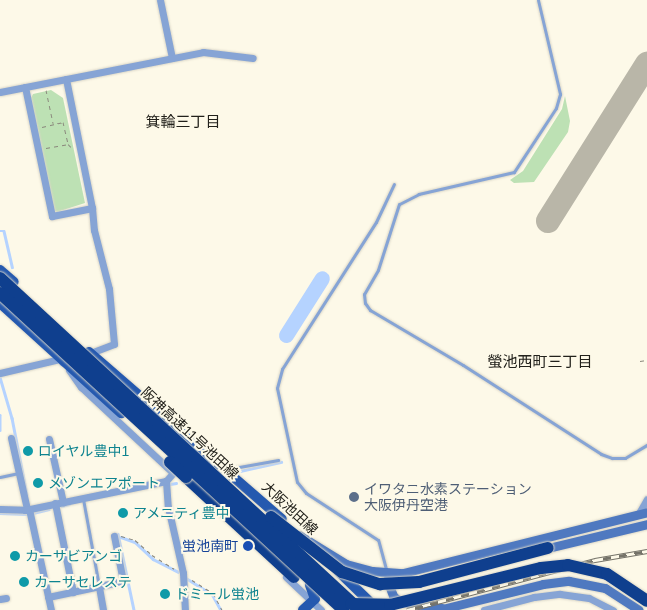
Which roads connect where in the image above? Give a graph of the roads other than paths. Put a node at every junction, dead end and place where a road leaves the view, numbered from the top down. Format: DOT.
graph roads {
  1 [pos="160,0"];
  2 [pos="538,0"];
  3 [pos="172,58"];
  4 [pos="253,58"];
  5 [pos="66,79"];
  6 [pos="25,87"];
  7 [pos="0,92"];
  8 [pos="394,184"];
  9 [pos="92,208"];
  10 [pos="0,270"];
  11 [pos="0,278"];
  12 [pos="0,293"];
  13 [pos="0,303"];
  14 [pos="59,353"];
  15 [pos="90,353"];
  16 [pos="0,373"];
  17 [pos="12,438"];
  18 [pos="49,439"];
  19 [pos="181,444"];
  20 [pos="647,445"];
  21 [pos="278,460"];
  22 [pos="225,470"];
  23 [pos="19,473"];
  24 [pos="173,474"];
  25 [pos="0,477"];
  26 [pos="166,481"];
  27 [pos="241,481"];
  28 [pos="82,498"];
  29 [pos="647,499"];
  30 [pos="63,502"];
  31 [pos="55,504"];
  32 [pos="28,509"];
  33 [pos="0,510"];
  34 [pos="643,513"];
  35 [pos="647,524"];
  36 [pos="299,535"];
  37 [pos="114,536"];
  38 [pos="548,548"];
  39 [pos="403,572"];
  40 [pos="386,573"];
  41 [pos="310,585"];
  42 [pos="390,585"];
  43 [pos="99,587"];
  44 [pos="72,592"];
  45 [pos="48,598"];
  46 [pos="647,601"];
  47 [pos="317,606"];
  48 [pos="464,607"];
  49 [pos="441,609"];
  50 [pos="51,610"];
  51 [pos="102,610"];
  52 [pos="185,610"];
  53 [pos="303,610"];
  54 [pos="336,610"];
  55 [pos="344,610"];
  56 [pos="350,610"];
  57 [pos="360,610"];
  58 [pos="378,610"];
  59 [pos="484,610"];
  60 [pos="613,610"];
  61 [pos="639,610"];
  1 -- 3 [label="street"];
  2 -- 20 [label="lane"];
  3 -- 4 [label="street"];
  3 -- 5 [label="street"];
  5 -- 6 [label="street"];
  5 -- 9 [label="street"];
  6 -- 7 [label="street"];
  6 -- 9 [label="street"];
  8 -- 40 [label="lane"];
  9 -- 15 [label="street"];
  10 -- 15 [label="main road, 大阪池田線"];
  11 -- 19 [label="highway, 阪神高速11号池田線, bridge"];
  12 -- 14 [label="highway, 阪神高速11号池田線, bridge"];
  13 -- 14 [label="main road"];
  14 -- 15 [label="lane"];
  14 -- 16 [label="street"];
  14 -- 24 [label="street"];
  14 -- 41 [label="main road"];
  14 -- 46 [label="highway, bridge"];
  14 -- 55 [label="highway, 阪神高速11号池田線, bridge"];
  15 -- 22 [label="main road, 大阪池田線"];
  17 -- 23 [label="street"];
  18 -- 30 [label="street"];
  19 -- 38 [label="highway, bridge"];
  19 -- 57 [label="highway, 阪神高速11号池田線, bridge"];
  21 -- 22 [label="lane"];
  22 -- 27 [label="main road, 大阪池田線"];
  23 -- 25 [label="lane"];
  23 -- 32 [label="street"];
  24 -- 26 [label="street"];
  24 -- 47 [label="street"];
  26 -- 28 [label="street"];
  26 -- 52 [label="street"];
  27 -- 36 [label="main road, 大阪池田線"];
  27 -- 56 [label="main road"];
  28 -- 30 [label="street"];
  28 -- 43 [label="lane"];
  29 -- 34 [label="street"];
  30 -- 31 [label="street"];
  31 -- 32 [label="street"];
  31 -- 44 [label="street"];
  32 -- 33 [label="street"];
  32 -- 45 [label="street"];
  34 -- 38 [label="street"];
  34 -- 39 [label="street"];
  35 -- 38 [label="street"];
  36 -- 40 [label="street"];
  36 -- 58 [label="main road, 大阪池田線"];
  37 -- 43 [label="street"];
  39 -- 40 [label="street"];
  39 -- 42 [label="street"];
  40 -- 42 [label="street"];
  41 -- 47 [label="main road"];
  41 -- 54 [label="main road"];
  42 -- 49 [label="street"];
  43 -- 44 [label="street"];
  43 -- 51 [label="street"];
  44 -- 45 [label="street"];
  45 -- 50 [label="street"];
  47 -- 53 [label="main road"];
  48 -- 49 [label="street"];
  48 -- 61 [label="street"];
  59 -- 60 [label="street"];
}
